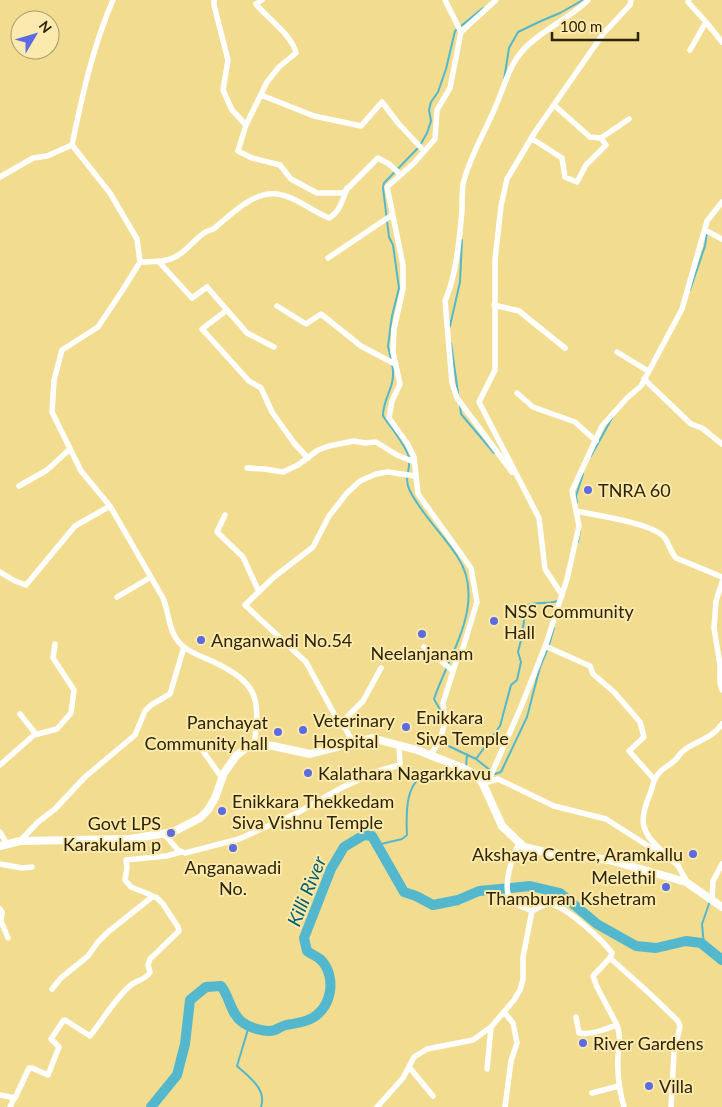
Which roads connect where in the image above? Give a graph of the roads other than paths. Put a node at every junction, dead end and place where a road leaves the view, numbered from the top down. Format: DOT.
graph roads {
  1 [pos="113,0"];
  2 [pos="214,0"];
  3 [pos="262,0"];
  4 [pos="444,0"];
  5 [pos="588,0"];
  6 [pos="632,0"];
  7 [pos="689,0"];
  8 [pos="494,1"];
  9 [pos="706,22"];
  10 [pos="460,29"];
  11 [pos="722,42"];
  12 [pos="690,50"];
  13 [pos="261,94"];
  14 [pos="554,105"];
  15 [pos="629,120"];
  16 [pos="246,125"];
  17 [pos="531,138"];
  18 [pos="601,138"];
  19 [pos="72,145"];
  20 [pos="424,151"];
  21 [pos="397,171"];
  22 [pos="0,177"];
  23 [pos="347,188"];
  24 [pos="721,205"];
  25 [pos="392,215"];
  26 [pos="705,230"];
  27 [pos="722,239"];
  28 [pos="328,258"];
  29 [pos="140,262"];
  30 [pos="159,262"];
  31 [pos="494,305"];
  32 [pos="277,306"];
  33 [pos="227,310"];
  34 [pos="274,347"];
  35 [pos="565,348"];
  36 [pos="617,352"];
  37 [pos="395,364"];
  38 [pos="648,371"];
  39 [pos="644,379"];
  40 [pos="517,393"];
  41 [pos="596,441"];
  42 [pos="722,444"];
  43 [pos="70,449"];
  44 [pos="308,458"];
  45 [pos="414,462"];
  46 [pos="247,468"];
  47 [pos="410,475"];
  48 [pos="522,483"];
  49 [pos="19,486"];
  50 [pos="110,506"];
  51 [pos="576,511"];
  52 [pos="225,515"];
  53 [pos="0,572"];
  54 [pos="722,577"];
  55 [pos="151,578"];
  56 [pos="722,582"];
  57 [pos="259,592"];
  58 [pos="117,597"];
  59 [pos="561,597"];
  60 [pos="720,642"];
  61 [pos="55,644"];
  62 [pos="424,646"];
  63 [pos="545,646"];
  64 [pos="184,647"];
  65 [pos="382,668"];
  66 [pos="449,668"];
  67 [pos="722,690"];
  68 [pos="20,714"];
  69 [pos="722,724"];
  70 [pos="345,728"];
  71 [pos="34,735"];
  72 [pos="353,742"];
  73 [pos="198,744"];
  74 [pos="254,744"];
  75 [pos="399,745"];
  76 [pos="430,756"];
  77 [pos="0,764"];
  78 [pos="222,778"];
  79 [pos="654,779"];
  80 [pos="487,780"];
  81 [pos="0,832"];
  82 [pos="164,834"];
  83 [pos="20,841"];
  84 [pos="519,843"];
  85 [pos="3,845"];
  86 [pos="181,852"];
  87 [pos="0,864"];
  88 [pos="722,864"];
  89 [pos="678,865"];
  90 [pos="32,868"];
  91 [pos="686,882"];
  92 [pos="152,897"];
  93 [pos="710,899"];
  94 [pos="722,908"];
  95 [pos="0,909"];
  96 [pos="532,911"];
  97 [pos="8,938"];
  98 [pos="610,958"];
  99 [pos="52,988"];
  100 [pos="504,1012"];
  101 [pos="576,1017"];
  102 [pos="617,1025"];
  103 [pos="491,1027"];
  104 [pos="409,1067"];
  105 [pos="487,1068"];
  106 [pos="619,1086"];
  107 [pos="592,1092"];
  108 [pos="0,1095"];
  109 [pos="433,1096"];
  110 [pos="14,1098"];
  111 [pos="10,1107"];
  112 [pos="377,1107"];
  113 [pos="505,1107"];
  114 [pos="624,1107"];
  115 [pos="671,1107"];
  1 -- 19 [label="street"];
  2 -- 16 [label="street"];
  3 -- 13 [label="street"];
  4 -- 10 [label="street"];
  5 -- 48 [label="street"];
  6 -- 14 [label="street"];
  7 -- 9 [label="street"];
  8 -- 10 [label="street"];
  9 -- 11 [label="street"];
  9 -- 12 [label="street"];
  10 -- 20 [label="street"];
  13 -- 16 [label="street"];
  13 -- 20 [label="street"];
  14 -- 17 [label="street"];
  14 -- 18 [label="street"];
  15 -- 18 [label="street"];
  16 -- 23 [label="street"];
  17 -- 18 [label="street"];
  17 -- 31 [label="street"];
  19 -- 22 [label="street"];
  19 -- 29 [label="street"];
  20 -- 21 [label="street"];
  21 -- 23 [label="street"];
  21 -- 25 [label="street"];
  23 -- 30 [label="street"];
  24 -- 26 [label="street"];
  25 -- 28 [label="street"];
  25 -- 37 [label="street"];
  26 -- 27 [label="street"];
  26 -- 38 [label="street"];
  29 -- 30 [label="street"];
  29 -- 43 [label="street"];
  30 -- 33 [label="street"];
  31 -- 35 [label="street"];
  31 -- 48 [label="street"];
  32 -- 37 [label="street"];
  33 -- 34 [label="street"];
  33 -- 44 [label="street"];
  36 -- 38 [label="street"];
  37 -- 45 [label="street"];
  38 -- 39 [label="street"];
  39 -- 41 [label="street"];
  39 -- 42 [label="street"];
  40 -- 41 [label="street"];
  41 -- 51 [label="street"];
  43 -- 49 [label="street"];
  43 -- 50 [label="street"];
  44 -- 45 [label="street"];
  44 -- 46 [label="street"];
  45 -- 47 [label="street"];
  47 -- 57 [label="street"];
  47 -- 66 [label="street"];
  48 -- 59 [label="street"];
  50 -- 53 [label="street"];
  50 -- 55 [label="street"];
  51 -- 54 [label="street"];
  51 -- 59 [label="street"];
  52 -- 57 [label="street"];
  55 -- 58 [label="street"];
  55 -- 64 [label="street"];
  56 -- 60 [label="street"];
  57 -- 70 [label="street"];
  59 -- 63 [label="street"];
  60 -- 67 [label="street"];
  61 -- 71 [label="street"];
  62 -- 66 [label="street"];
  63 -- 79 [label="street"];
  63 -- 80 [label="street"];
  64 -- 74 [label="street"];
  64 -- 83 [label="street"];
  65 -- 70 [label="street"];
  66 -- 76 [label="street"];
  68 -- 71 [label="street"];
  69 -- 79 [label="street"];
  70 -- 72 [label="street"];
  71 -- 77 [label="street"];
  72 -- 74 [label="main road"];
  72 -- 75 [label="main road"];
  73 -- 78 [label="street"];
  74 -- 78 [label="main road"];
  75 -- 76 [label="main road"];
  75 -- 86 [label="street"];
  76 -- 80 [label="main road"];
  78 -- 82 [label="main road"];
  79 -- 89 [label="street"];
  80 -- 84 [label="main road"];
  80 -- 89 [label="street"];
  81 -- 85 [label="street"];
  82 -- 83 [label="main road"];
  82 -- 86 [label="street"];
  83 -- 85 [label="main road"];
  84 -- 91 [label="main road"];
  84 -- 96 [label="street"];
  86 -- 92 [label="street"];
  87 -- 90 [label="street"];
  88 -- 93 [label="street"];
  89 -- 91 [label="street"];
  91 -- 93 [label="main road"];
  92 -- 99 [label="street"];
  92 -- 110 [label="street"];
  93 -- 94 [label="main road"];
  95 -- 97 [label="street"];
  96 -- 98 [label="street"];
  96 -- 100 [label="street"];
  98 -- 102 [label="street"];
  98 -- 115 [label="street"];
  100 -- 103 [label="street"];
  100 -- 113 [label="street"];
  101 -- 102 [label="street"];
  102 -- 106 [label="street"];
  103 -- 104 [label="street"];
  103 -- 105 [label="street"];
  104 -- 109 [label="street"];
  104 -- 112 [label="street"];
  106 -- 107 [label="street"];
  106 -- 114 [label="street"];
  108 -- 110 [label="street"];
  110 -- 111 [label="street"];
}
